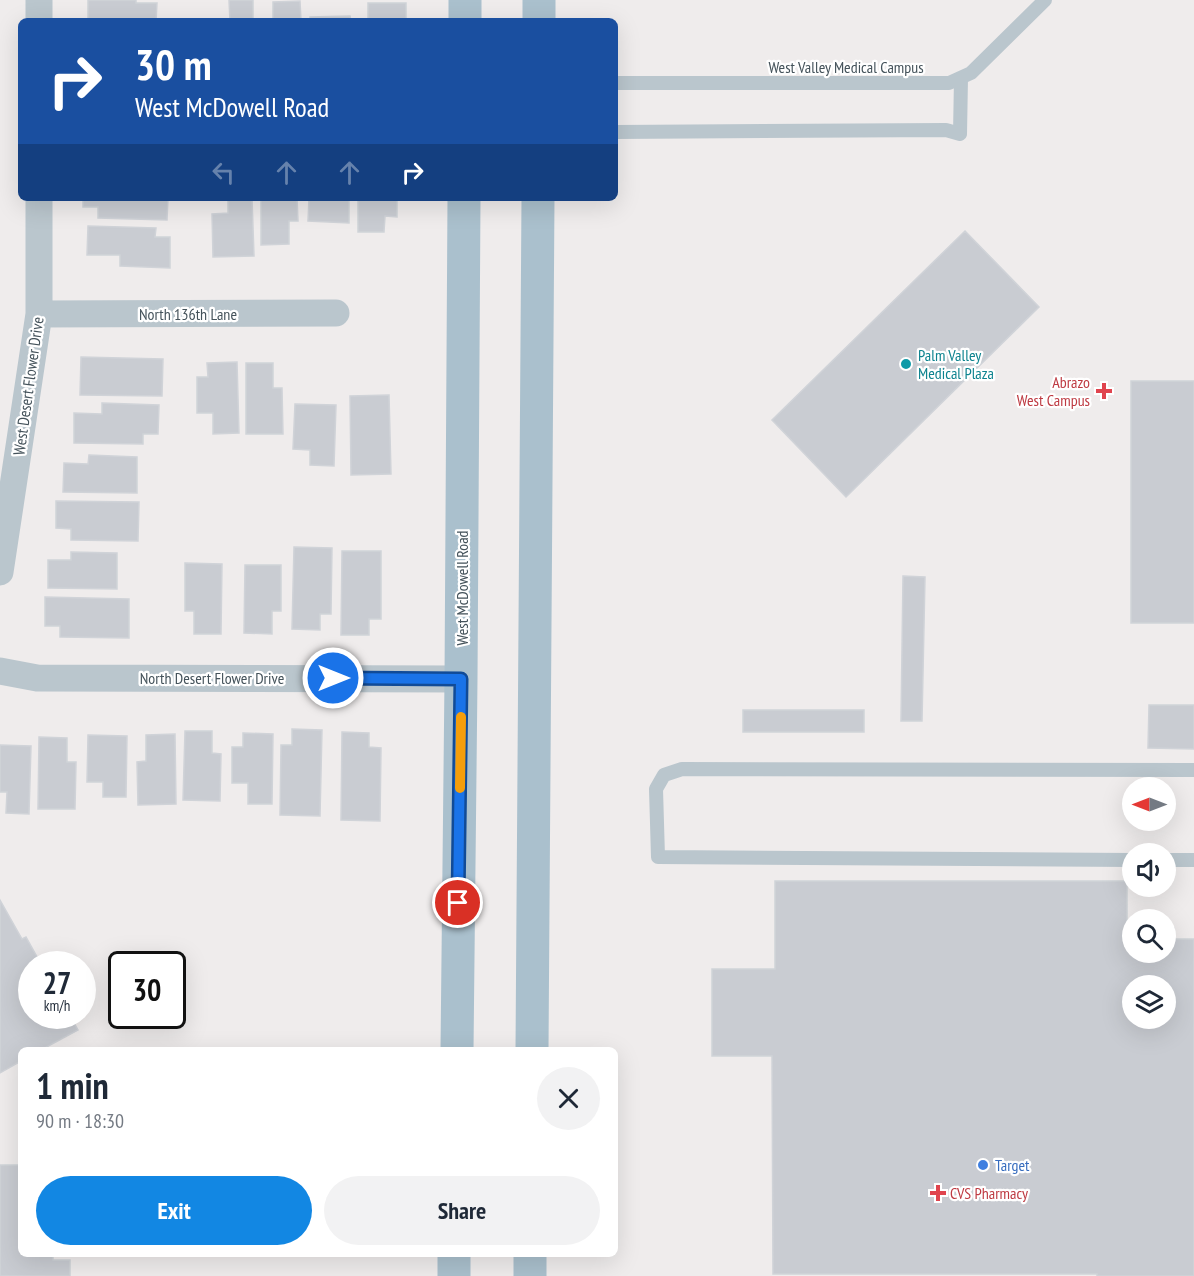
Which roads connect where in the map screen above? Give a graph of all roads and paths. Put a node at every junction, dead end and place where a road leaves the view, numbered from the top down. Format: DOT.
graph roads {
  1 [pos="39,0"];
  2 [pos="465,0"];
  3 [pos="539,0"];
  4 [pos="1045,0"];
  5 [pos="39,18"];
  6 [pos="465,18"];
  7 [pos="539,18"];
  8 [pos="961,78"];
  9 [pos="618,83"];
  10 [pos="618,132"];
  11 [pos="39,201"];
  12 [pos="464,201"];
  13 [pos="538,201"];
  14 [pos="336,313"];
  15 [pos="39,314"];
  16 [pos="0,572"];
  17 [pos="0,671"];
  18 [pos="461,679"];
  19 [pos="1194,770"];
  20 [pos="1122,860"];
  21 [pos="1176,860"];
  22 [pos="1194,860"];
  23 [pos="457,1047"];
  24 [pos="532,1047"];
  25 [pos="454,1257"];
  26 [pos="530,1257"];
  27 [pos="454,1276"];
  28 [pos="530,1276"];
  1 -- 5 [label="street"];
  2 -- 6 [label="main road"];
  3 -- 7 [label="main road"];
  4 -- 8 [label="lane, West Valley Medical Campus"];
  8 -- 9 [label="lane, West Valley Medical Campus"];
  8 -- 10 [label="lane"];
  11 -- 15 [label="street, West Desert Flower Drive"];
  12 -- 18 [label="main road, West McDowell Road"];
  13 -- 24 [label="main road"];
  14 -- 15 [label="street, North 136th Lane"];
  15 -- 16 [label="street, West Desert Flower Drive"];
  17 -- 18 [label="street, North Desert Flower Drive"];
  18 -- 23 [label="main road, West McDowell Road"];
  19 -- 20 [label="lane"];
  21 -- 22 [label="lane"];
  25 -- 27 [label="main road"];
  26 -- 28 [label="main road"];
}
